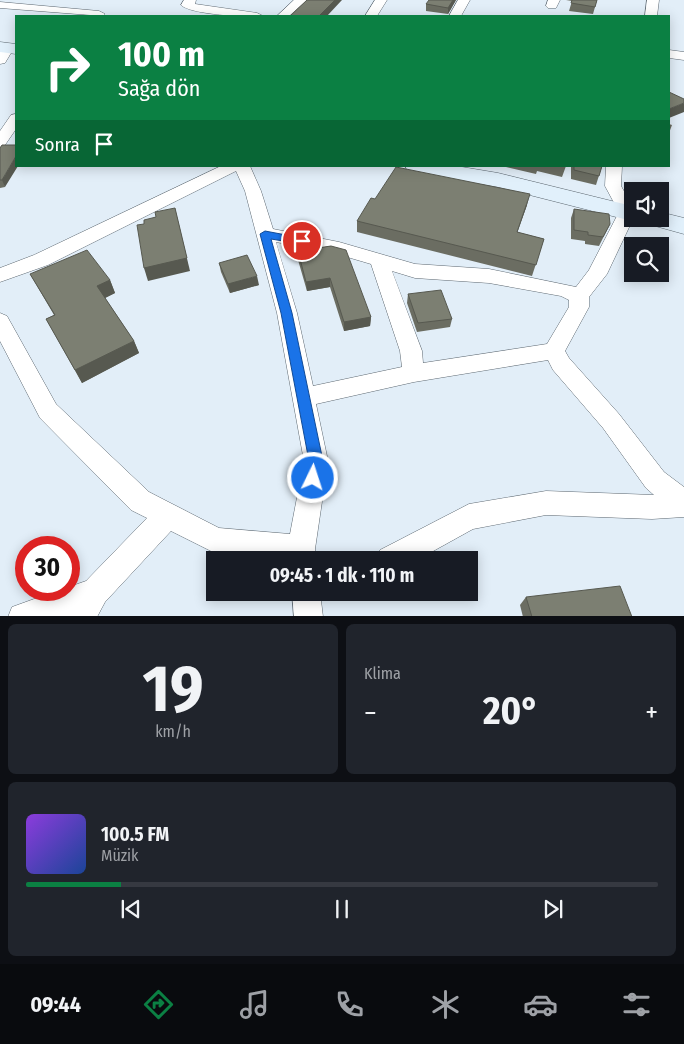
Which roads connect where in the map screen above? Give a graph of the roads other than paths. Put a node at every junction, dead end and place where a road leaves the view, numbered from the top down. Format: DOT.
graph roads {
  1 [pos="190,0"];
  2 [pos="301,0"];
  3 [pos="381,0"];
  4 [pos="464,0"];
  5 [pos="653,0"];
  6 [pos="0,6"];
  7 [pos="99,14"];
  8 [pos="250,15"];
  9 [pos="284,15"];
  10 [pos="372,15"];
  11 [pos="456,15"];
  12 [pos="651,15"];
  13 [pos="670,54"];
  14 [pos="684,56"];
  15 [pos="15,120"];
  16 [pos="0,142"];
  17 [pos="232,167"];
  18 [pos="242,167"];
  19 [pos="422,167"];
  20 [pos="614,167"];
  21 [pos="624,203"];
  22 [pos="624,211"];
  23 [pos="669,222"];
  24 [pos="624,223"];
  25 [pos="684,226"];
  26 [pos="265,234"];
  27 [pos="379,260"];
  28 [pos="0,275"];
  29 [pos="579,296"];
  30 [pos="0,321"];
  31 [pos="554,351"];
  32 [pos="414,373"];
  33 [pos="303,398"];
  34 [pos="684,504"];
  35 [pos="168,516"];
  36 [pos="278,551"];
  37 [pos="303,551"];
  38 [pos="407,551"];
  39 [pos="307,601"];
  40 [pos="88,604"];
  41 [pos="22,616"];
  42 [pos="309,616"];
  1 -- 8 [label="street"];
  2 -- 9 [label="street"];
  3 -- 10 [label="street"];
  4 -- 11 [label="street"];
  5 -- 12 [label="street"];
  6 -- 7 [label="street"];
  13 -- 14 [label="street"];
  15 -- 16 [label="street"];
  17 -- 28 [label="street"];
  18 -- 26 [label="street"];
  19 -- 22 [label="street"];
  20 -- 21 [label="street"];
  23 -- 25 [label="street"];
  24 -- 29 [label="street"];
  26 -- 27 [label="street"];
  26 -- 33 [label="street"];
  27 -- 29 [label="street"];
  27 -- 32 [label="street"];
  29 -- 31 [label="street"];
  30 -- 35 [label="street"];
  31 -- 32 [label="street"];
  31 -- 34 [label="street"];
  32 -- 33 [label="street"];
  33 -- 37 [label="street"];
  34 -- 38 [label="street"];
  35 -- 36 [label="street"];
  35 -- 40 [label="street"];
  39 -- 42 [label="street"];
  40 -- 41 [label="street"];
}
